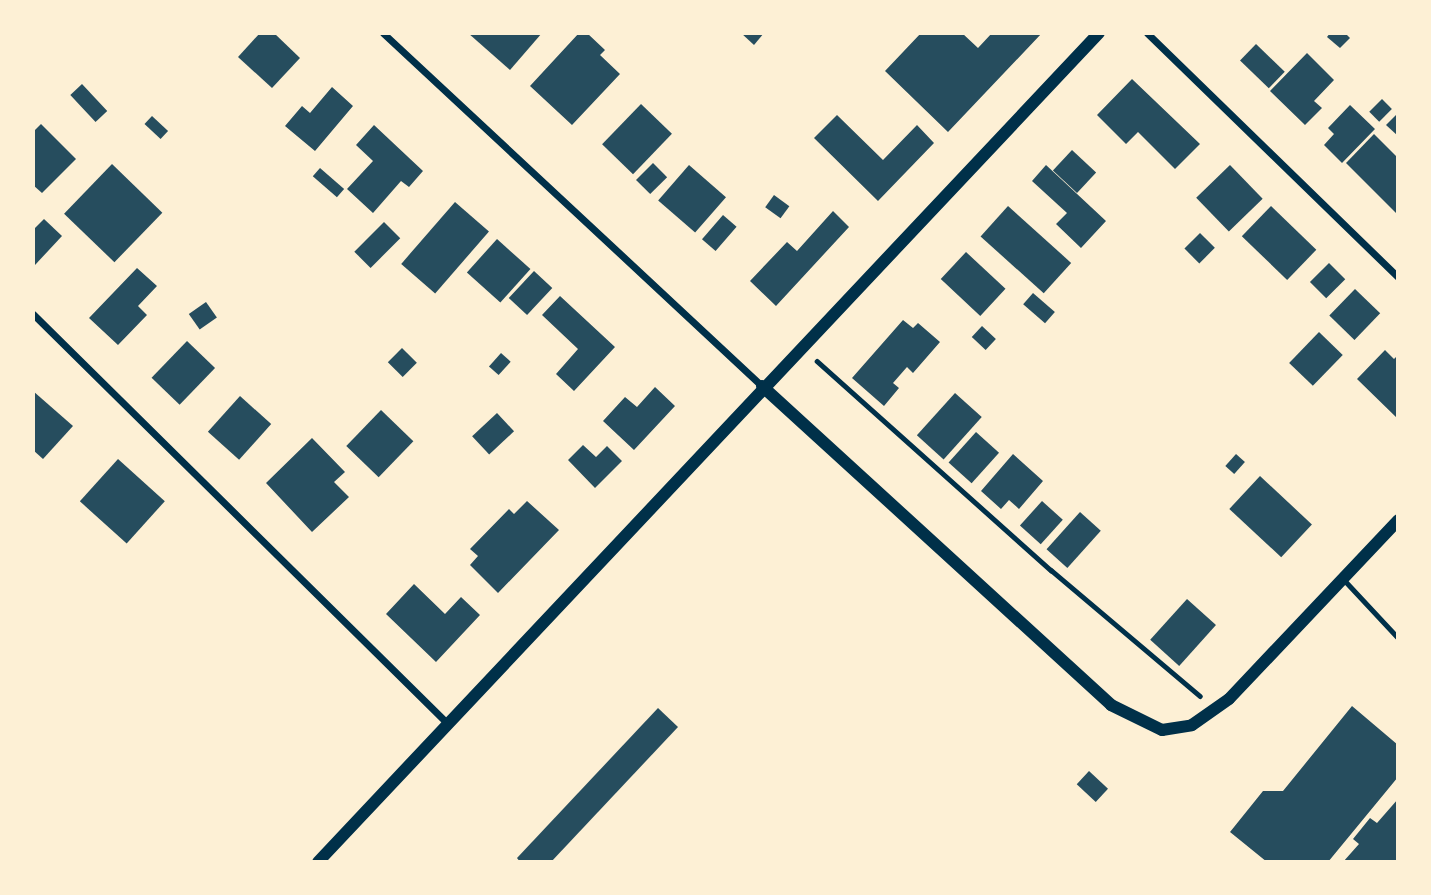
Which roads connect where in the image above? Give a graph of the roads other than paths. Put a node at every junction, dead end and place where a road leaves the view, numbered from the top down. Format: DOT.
graph roads {
  1 [pos="383,33"];
  2 [pos="1099,33"];
  3 [pos="1147,33"];
  4 [pos="1398,277"];
  5 [pos="33,314"];
  6 [pos="762,386"];
  7 [pos="1398,520"];
  8 [pos="1343,579"];
  9 [pos="1398,638"];
  10 [pos="448,724"];
  11 [pos="318,862"];
  1 -- 6 [label="street"];
  2 -- 6 [label="street"];
  3 -- 4 [label="street"];
  5 -- 10 [label="street"];
  6 -- 8 [label="street"];
  6 -- 10 [label="street"];
  7 -- 8 [label="street"];
  8 -- 9 [label="lane"];
  10 -- 11 [label="street"];
}
